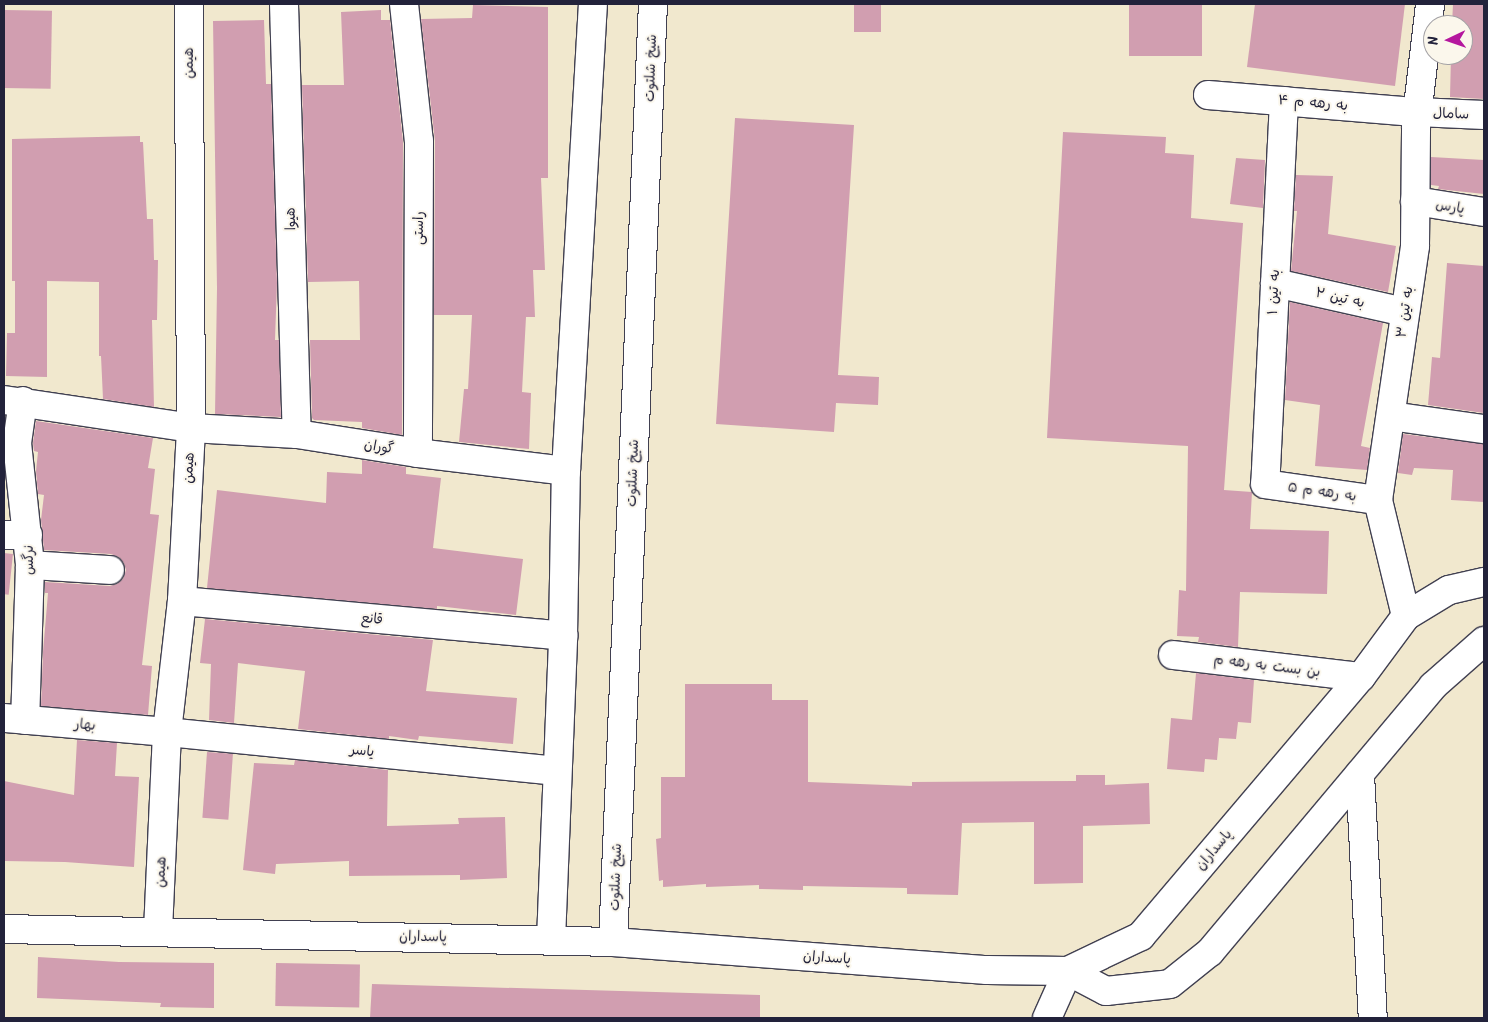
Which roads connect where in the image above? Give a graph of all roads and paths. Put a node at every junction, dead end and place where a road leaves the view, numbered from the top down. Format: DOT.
graph roads {
  1 [pos="189,4"];
  2 [pos="284,4"];
  3 [pos="404,4"];
  4 [pos="593,4"];
  5 [pos="653,4"];
  6 [pos="1430,4"];
  7 [pos="1208,95"];
  8 [pos="1284,101"];
  9 [pos="1417,112"];
  10 [pos="1484,115"];
  11 [pos="1415,201"];
  12 [pos="1484,212"];
  13 [pos="1275,283"];
  14 [pos="1405,312"];
  15 [pos="13,401"];
  16 [pos="1391,416"];
  17 [pos="191,428"];
  18 [pos="1484,429"];
  19 [pos="297,434"];
  20 [pos="418,453"];
  21 [pos="566,471"];
  22 [pos="1265,484"];
  23 [pos="1378,500"];
  24 [pos="16,535"];
  25 [pos="30,565"];
  26 [pos="110,570"];
  27 [pos="1484,582"];
  28 [pos="182,601"];
  29 [pos="1406,616"];
  30 [pos="563,636"];
  31 [pos="1484,641"];
  32 [pos="1173,655"];
  33 [pos="1361,677"];
  34 [pos="14,719"];
  35 [pos="167,732"];
  36 [pos="556,771"];
  37 [pos="1360,774"];
  38 [pos="4,929"];
  39 [pos="158,931"];
  40 [pos="551,940"];
  41 [pos="613,942"];
  42 [pos="1068,971"];
  43 [pos="1046,1018"];
  44 [pos="1373,1018"];
  1 -- 17 [label="street, هیمن"];
  2 -- 19 [label="street, هیوا"];
  3 -- 20 [label="street, راستی"];
  4 -- 21 [label="street"];
  5 -- 41 [label="street, شیخ شلتوت"];
  6 -- 9 [label="street, به تین ۳"];
  7 -- 8 [label="street, به رهه م ۴"];
  8 -- 9 [label="street, به رهه م ۴"];
  8 -- 13 [label="street, به تین ۱"];
  9 -- 10 [label="street, سامال"];
  9 -- 11 [label="street, به تین ۳"];
  11 -- 12 [label="street, پارس"];
  11 -- 14 [label="street, به تین ۳"];
  13 -- 14 [label="street, به تین ۲"];
  13 -- 22 [label="street, به تین ۱"];
  14 -- 16 [label="street, به تین ۳"];
  15 -- 17 [label="street, گوران"];
  15 -- 24 [label="street, نرگس"];
  16 -- 18 [label="street"];
  16 -- 23 [label="street, به تین ۳"];
  17 -- 19 [label="street, گوران"];
  17 -- 28 [label="street, هیمن"];
  19 -- 20 [label="street, گوران"];
  20 -- 21 [label="street, گوران"];
  21 -- 30 [label="street"];
  22 -- 23 [label="street, به رهه م ۵"];
  23 -- 29 [label="street, به تین ۳"];
  24 -- 25 [label="street, نرگس"];
  25 -- 26 [label="street"];
  25 -- 34 [label="street, نرگس"];
  27 -- 29 [label="street, پاسداران"];
  28 -- 30 [label="street, قانع"];
  28 -- 35 [label="street, هیمن"];
  29 -- 33 [label="street, پاسداران"];
  30 -- 36 [label="street"];
  31 -- 37 [label="street"];
  32 -- 33 [label="street, بن بست به رهه م"];
  33 -- 42 [label="street, پاسداران"];
  34 -- 35 [label="street, بهار"];
  35 -- 36 [label="street, یاسر"];
  35 -- 39 [label="street, هیمن"];
  36 -- 40 [label="street"];
  37 -- 42 [label="street"];
  37 -- 44 [label="street"];
  38 -- 39 [label="street, پاسداران"];
  39 -- 40 [label="street, پاسداران"];
  40 -- 41 [label="street, پاسداران"];
  41 -- 42 [label="street, پاسداران"];
  42 -- 43 [label="street"];
}
